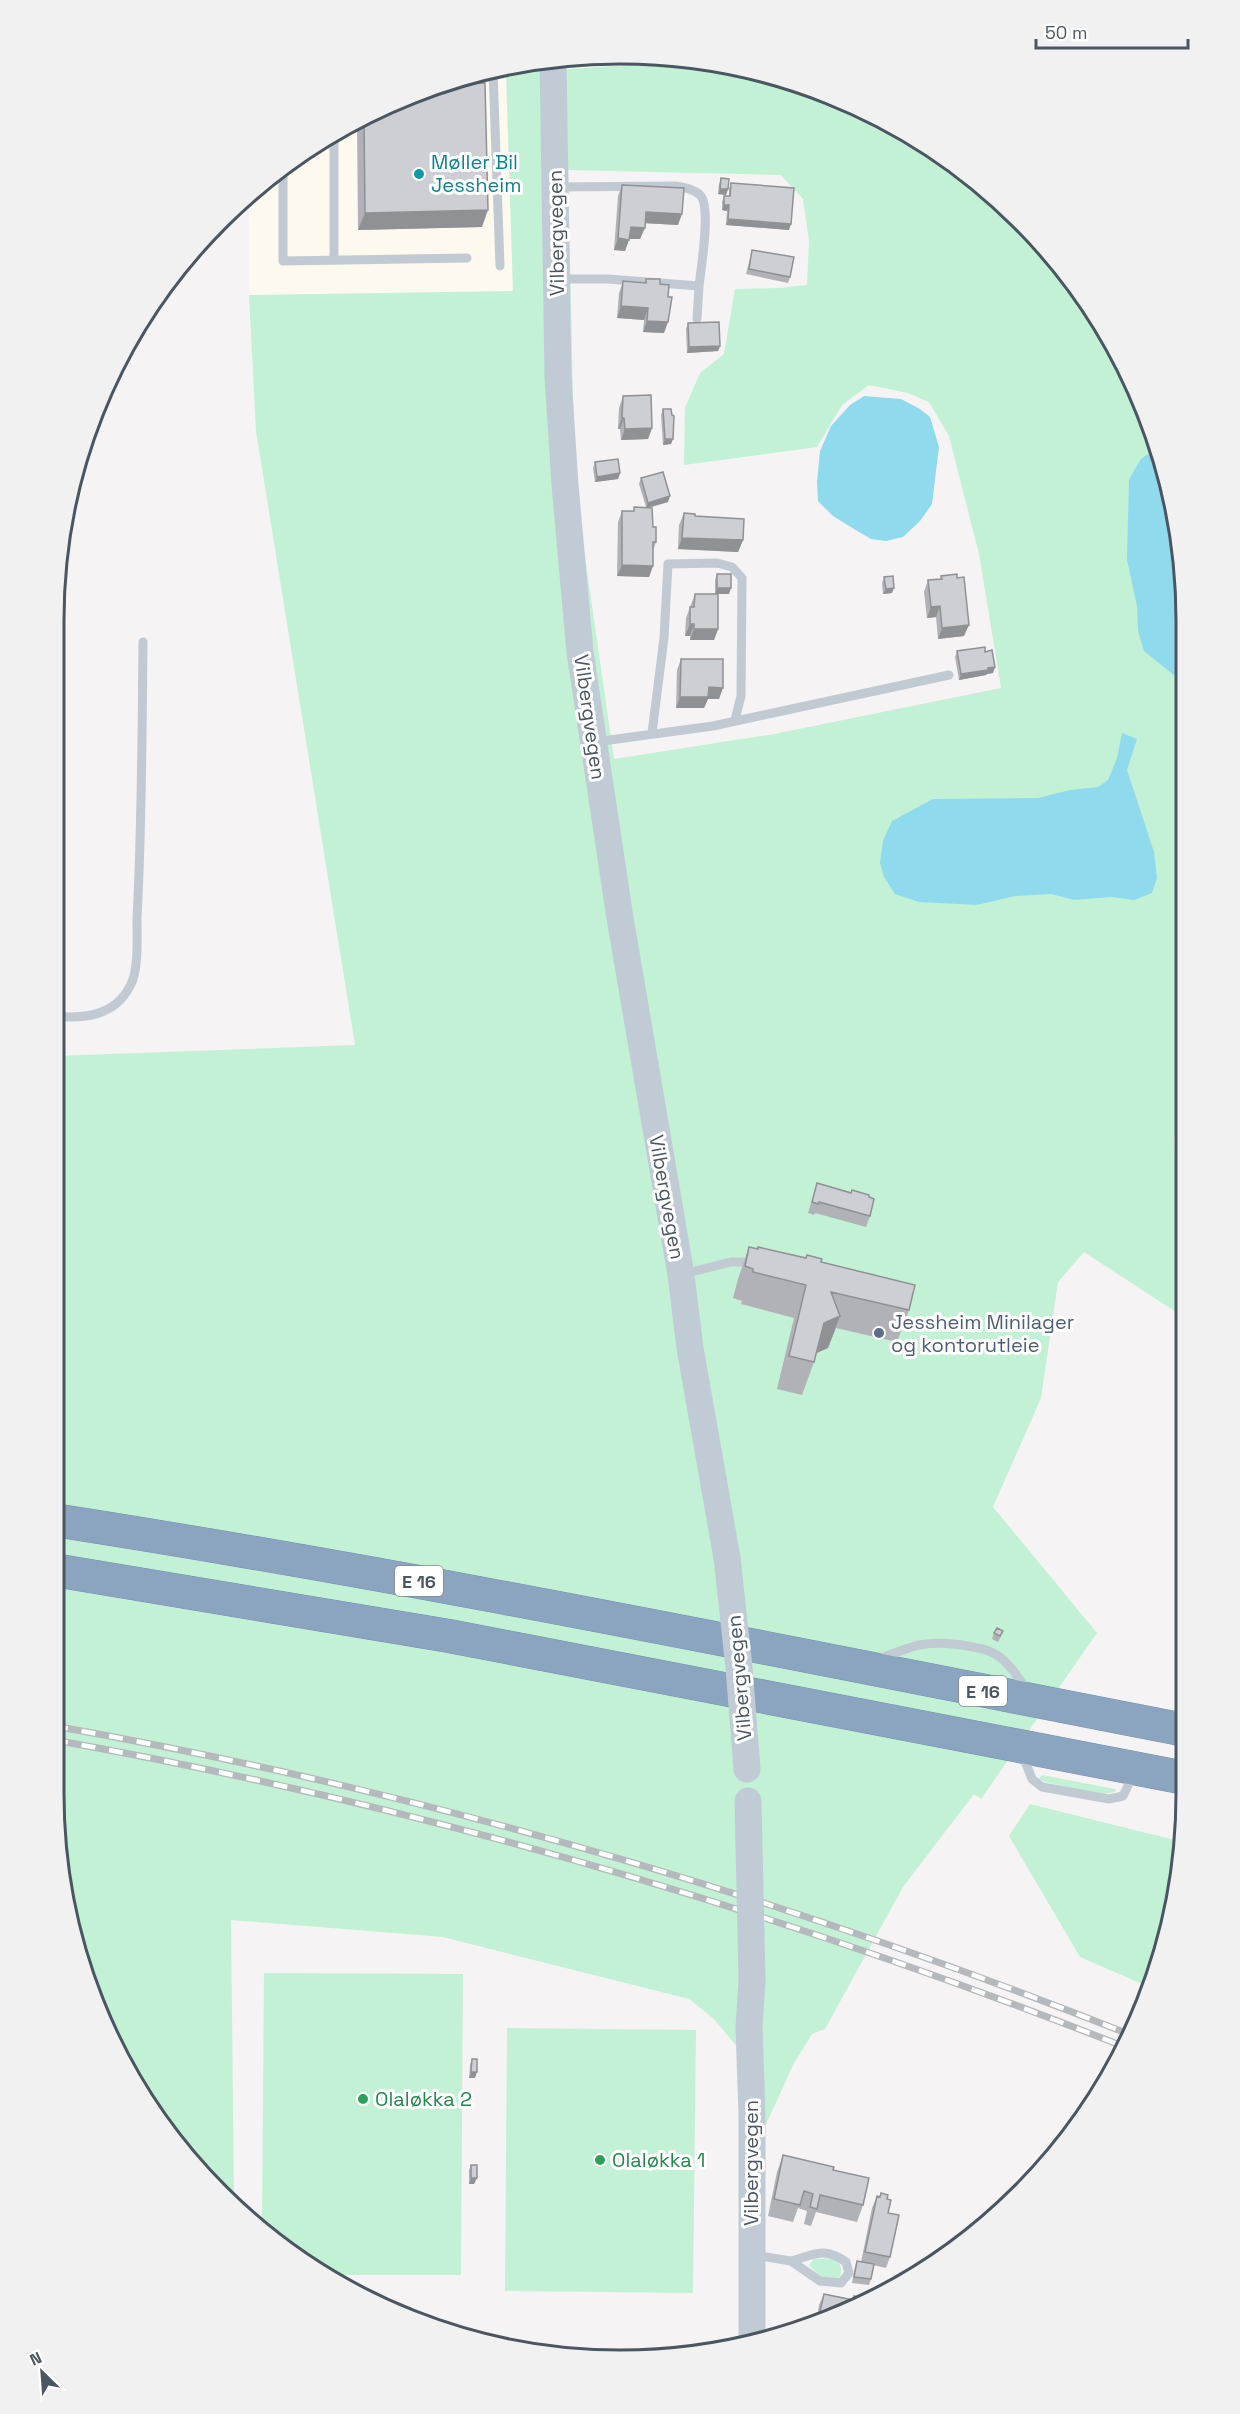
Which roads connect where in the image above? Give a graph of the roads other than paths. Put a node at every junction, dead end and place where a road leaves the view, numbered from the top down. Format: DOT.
graph roads {
  1 [pos="553,69"];
  2 [pos="491,80"];
  3 [pos="334,144"];
  4 [pos="283,178"];
  5 [pos="555,187"];
  6 [pos="467,258"];
  7 [pos="334,260"];
  8 [pos="500,266"];
  9 [pos="556,279"];
  10 [pos="699,286"];
  11 [pos="697,319"];
  12 [pos="143,642"];
  13 [pos="949,675"];
  14 [pos="735,720"];
  15 [pos="652,733"];
  16 [pos="592,742"];
  17 [pos="64,1016"];
  18 [pos="761,1263"];
  19 [pos="681,1275"];
  20 [pos="64,1523"];
  21 [pos="64,1572"];
  22 [pos="1176,1728"];
  23 [pos="1135,1769"];
  24 [pos="1176,1776"];
  25 [pos="1176,1792"];
  26 [pos="752,2254"];
  27 [pos="791,2261"];
  28 [pos="752,2334"];
  1 -- 5 [label="main road, Vilbergvegen"];
  2 -- 8 [label="lane"];
  3 -- 7 [label="lane"];
  4 -- 7 [label="lane"];
  5 -- 9 [label="main road, Vilbergvegen"];
  5 -- 10 [label="lane"];
  6 -- 7 [label="lane"];
  9 -- 10 [label="lane"];
  9 -- 16 [label="main road, Vilbergvegen"];
  10 -- 11 [label="lane"];
  12 -- 17 [label="lane"];
  13 -- 14 [label="lane"];
  14 -- 15 [label="lane"];
  14 -- 15 [label="lane"];
  15 -- 16 [label="lane"];
  16 -- 19 [label="main road, Vilbergvegen"];
  18 -- 19 [label="lane"];
  19 -- 26 [label="main road, Vilbergvegen, bridge"];
  20 -- 22 [label="highway, E 16"];
  21 -- 23 [label="highway, E 16"];
  23 -- 24 [label="highway, E 16"];
  23 -- 25 [label="highway, E 16"];
  26 -- 27 [label="lane"];
  26 -- 28 [label="main road, Vilbergvegen"];
  27 -- 27 [label="lane"];
}
